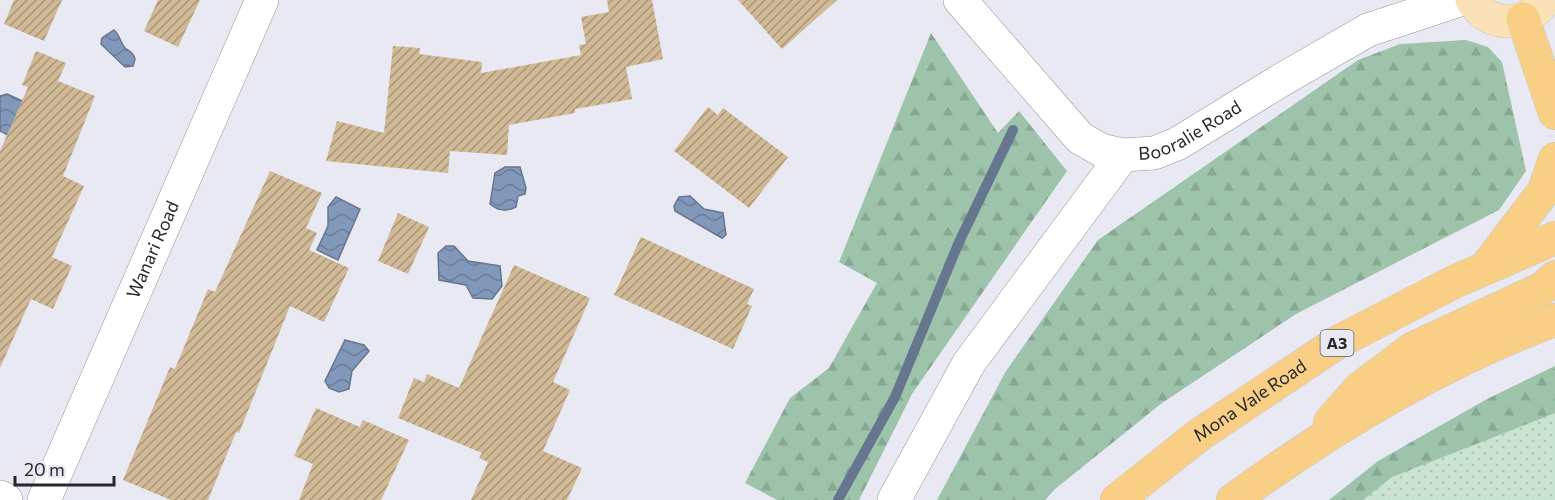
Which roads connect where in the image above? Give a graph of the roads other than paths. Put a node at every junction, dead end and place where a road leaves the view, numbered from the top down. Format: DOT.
graph roads {
  1 [pos="262,0"];
  2 [pos="960,0"];
  3 [pos="1459,0"];
  4 [pos="1472,0"];
  5 [pos="1534,10"];
  6 [pos="1555,113"];
  7 [pos="1123,155"];
  8 [pos="1555,159"];
  9 [pos="1555,238"];
  10 [pos="1485,268"];
  11 [pos="1555,277"];
  12 [pos="1555,320"];
  13 [pos="1305,450"];
  14 [pos="0,497"];
  15 [pos="6,500"];
  16 [pos="44,500"];
  17 [pos="894,500"];
  18 [pos="1117,500"];
  19 [pos="1233,500"];
  1 -- 16 [label="street, Wanari Road"];
  2 -- 7 [label="street, Booralie Road"];
  3 -- 7 [label="street, Booralie Road"];
  4 -- 5 [label="main road"];
  5 -- 6 [label="highway"];
  7 -- 17 [label="street"];
  8 -- 10 [label="highway"];
  9 -- 10 [label="highway, Mona Vale Road / A3"];
  10 -- 18 [label="highway, Mona Vale Road / A3"];
  11 -- 13 [label="highway"];
  12 -- 13 [label="highway"];
  13 -- 19 [label="highway"];
  14 -- 15 [label="street"];
}
